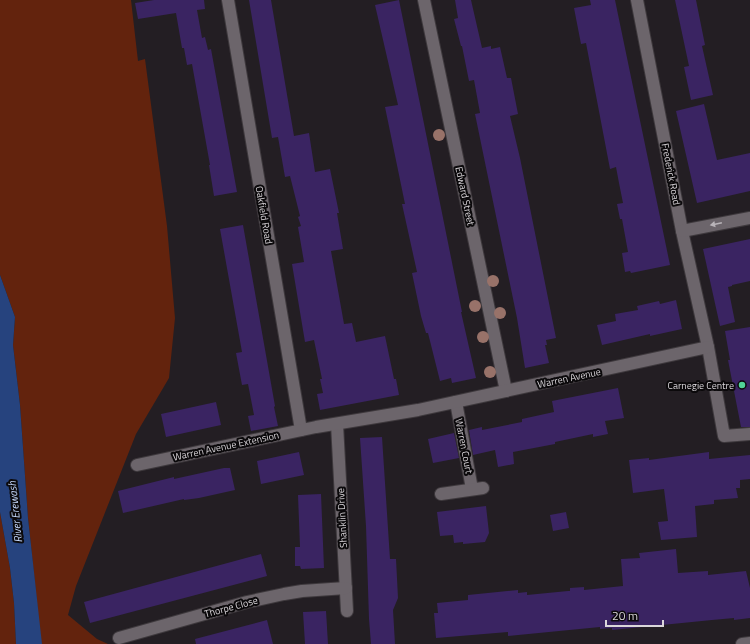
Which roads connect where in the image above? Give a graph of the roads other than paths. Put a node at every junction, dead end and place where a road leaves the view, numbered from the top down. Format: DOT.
graph roads {
  1 [pos="228,0"];
  2 [pos="424,0"];
  3 [pos="637,0"];
  4 [pos="750,218"];
  5 [pos="682,231"];
  6 [pos="708,347"];
  7 [pos="506,391"];
  8 [pos="456,402"];
  9 [pos="337,424"];
  10 [pos="316,427"];
  11 [pos="301,430"];
  12 [pos="750,434"];
  13 [pos="136,465"];
  14 [pos="441,494"];
  15 [pos="346,588"];
  16 [pos="347,611"];
  17 [pos="119,638"];
  18 [pos="750,643"];
  19 [pos="742,644"];
  1 -- 11 [label="street, Oakfield Road"];
  2 -- 7 [label="street, Edward Street"];
  3 -- 5 [label="street, Frederick Road"];
  4 -- 5 [label="street, one-way"];
  5 -- 6 [label="street, Frederick Road"];
  6 -- 7 [label="street, Warren Avenue"];
  6 -- 12 [label="street"];
  7 -- 8 [label="street, Warren Avenue"];
  8 -- 9 [label="street, Warren Avenue"];
  8 -- 14 [label="street, Warren Court"];
  9 -- 10 [label="street, Warren Avenue"];
  9 -- 15 [label="street, Shanklin Drive"];
  10 -- 11 [label="street, Warren Avenue Extension"];
  11 -- 13 [label="street, Warren Avenue Extension"];
  15 -- 16 [label="street, Shanklin Drive"];
  15 -- 17 [label="street, Thorpe Close"];
  18 -- 19 [label="street"];
}
